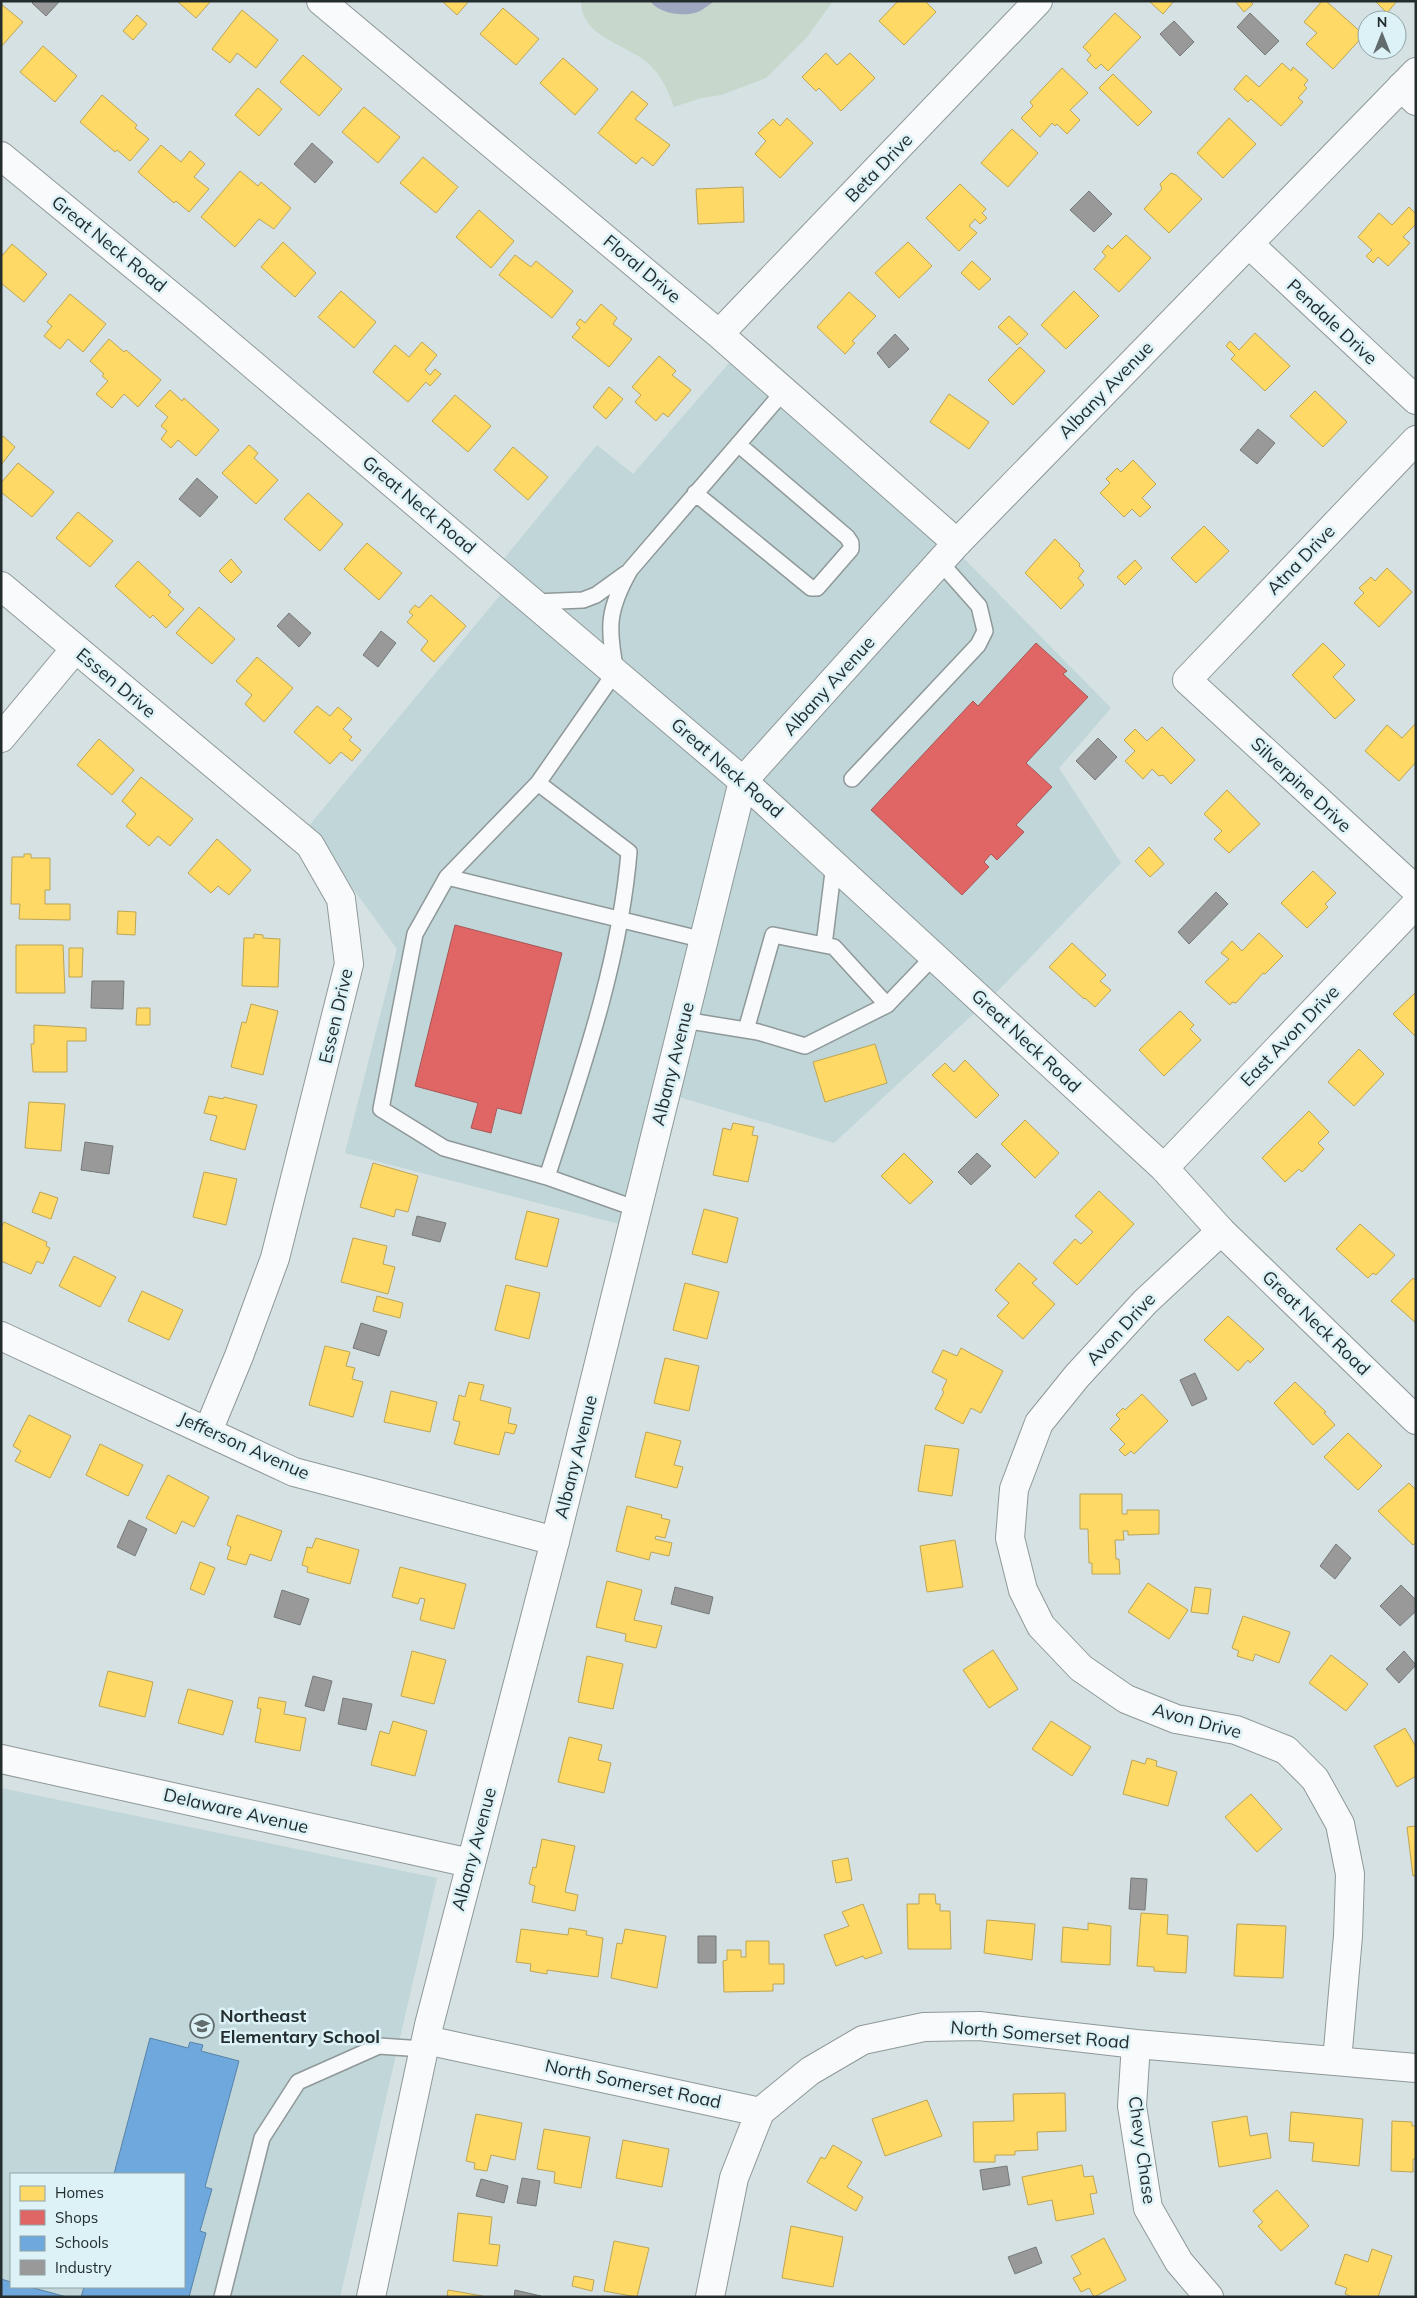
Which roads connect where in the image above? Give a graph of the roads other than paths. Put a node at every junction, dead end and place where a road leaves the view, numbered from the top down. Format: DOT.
graph roads {
  1 [pos="321,1"];
  2 [pos="1038,1"];
  3 [pos="1411,87"];
  4 [pos="1,156"];
  5 [pos="1249,244"];
  6 [pos="719,334"];
  7 [pos="784,391"];
  8 [pos="1416,400"];
  9 [pos="1416,440"];
  10 [pos="738,444"];
  11 [pos="695,493"];
  12 [pos="948,553"];
  13 [pos="630,570"];
  14 [pos="1,586"];
  15 [pos="535,602"];
  16 [pos="75,649"];
  17 [pos="616,671"];
  18 [pos="1187,680"];
  19 [pos="1,738"];
  20 [pos="852,779"];
  21 [pos="743,780"];
  22 [pos="538,783"];
  23 [pos="834,864"];
  24 [pos="447,877"];
  25 [pos="1416,890"];
  26 [pos="1416,904"];
  27 [pos="620,919"];
  28 [pos="704,940"];
  29 [pos="824,946"];
  30 [pos="934,956"];
  31 [pos="887,1005"];
  32 [pos="684,1020"];
  33 [pos="746,1030"];
  34 [pos="1164,1168"];
  35 [pos="547,1177"];
  36 [pos="637,1209"];
  37 [pos="1221,1231"];
  38 [pos="1,1336"];
  39 [pos="1416,1420"];
  40 [pos="208,1431"];
  41 [pos="555,1541"];
  42 [pos="1,1759"];
  43 [pos="470,1863"];
  44 [pos="425,2044"];
  45 [pos="1136,2044"];
  46 [pos="1337,2061"];
  47 [pos="1416,2068"];
  48 [pos="760,2112"];
  49 [pos="222,2297"];
  50 [pos="370,2297"];
  51 [pos="710,2297"];
  52 [pos="1209,2297"];
  1 -- 6 [label="street, Floral Drive"];
  2 -- 6 [label="street, Beta Drive"];
  3 -- 5 [label="street, Albany Avenue"];
  4 -- 15 [label="street, Great Neck Road"];
  5 -- 8 [label="street, Pendale Drive"];
  5 -- 12 [label="street, Albany Avenue"];
  6 -- 7 [label="street, Floral Drive"];
  7 -- 10 [label="lane"];
  7 -- 12 [label="street, Floral Drive"];
  9 -- 18 [label="street, Atna Drive"];
  10 -- 11 [label="lane"];
  10 -- 11 [label="lane"];
  11 -- 13 [label="lane"];
  12 -- 20 [label="lane"];
  12 -- 21 [label="street, Albany Avenue"];
  13 -- 15 [label="lane"];
  13 -- 17 [label="lane"];
  14 -- 16 [label="street, Essen Drive"];
  15 -- 17 [label="street, Great Neck Road"];
  16 -- 19 [label="street"];
  16 -- 40 [label="street, Essen Drive"];
  17 -- 21 [label="street, Great Neck Road"];
  17 -- 22 [label="lane"];
  18 -- 25 [label="street, Silverpine Drive"];
  21 -- 23 [label="street, Great Neck Road"];
  21 -- 28 [label="street, Albany Avenue"];
  22 -- 24 [label="lane"];
  22 -- 27 [label="lane"];
  23 -- 29 [label="lane"];
  23 -- 30 [label="street, Great Neck Road"];
  24 -- 27 [label="lane"];
  24 -- 35 [label="lane"];
  26 -- 34 [label="street, East Avon Drive"];
  27 -- 28 [label="lane"];
  27 -- 35 [label="lane"];
  28 -- 32 [label="street, Albany Avenue"];
  29 -- 31 [label="lane"];
  29 -- 33 [label="lane"];
  30 -- 31 [label="lane"];
  30 -- 34 [label="street, Great Neck Road"];
  31 -- 33 [label="lane"];
  32 -- 33 [label="lane"];
  32 -- 36 [label="street, Albany Avenue"];
  34 -- 37 [label="street, Great Neck Road"];
  35 -- 36 [label="lane"];
  36 -- 41 [label="street, Albany Avenue"];
  37 -- 39 [label="street, Great Neck Road"];
  37 -- 46 [label="street, Avon Drive"];
  38 -- 40 [label="street, Jefferson Avenue"];
  40 -- 41 [label="street, Jefferson Avenue"];
  41 -- 43 [label="street, Albany Avenue"];
  42 -- 43 [label="street, Delaware Avenue"];
  43 -- 44 [label="street, Albany Avenue"];
  44 -- 48 [label="street, North Somerset Road"];
  44 -- 49 [label="lane"];
  44 -- 50 [label="street, Albany Avenue"];
  45 -- 46 [label="street, North Somerset Road"];
  45 -- 48 [label="street, North Somerset Road"];
  45 -- 52 [label="street, Chevy Chase"];
  46 -- 47 [label="street, North Somerset Road"];
  48 -- 51 [label="street"];
}
